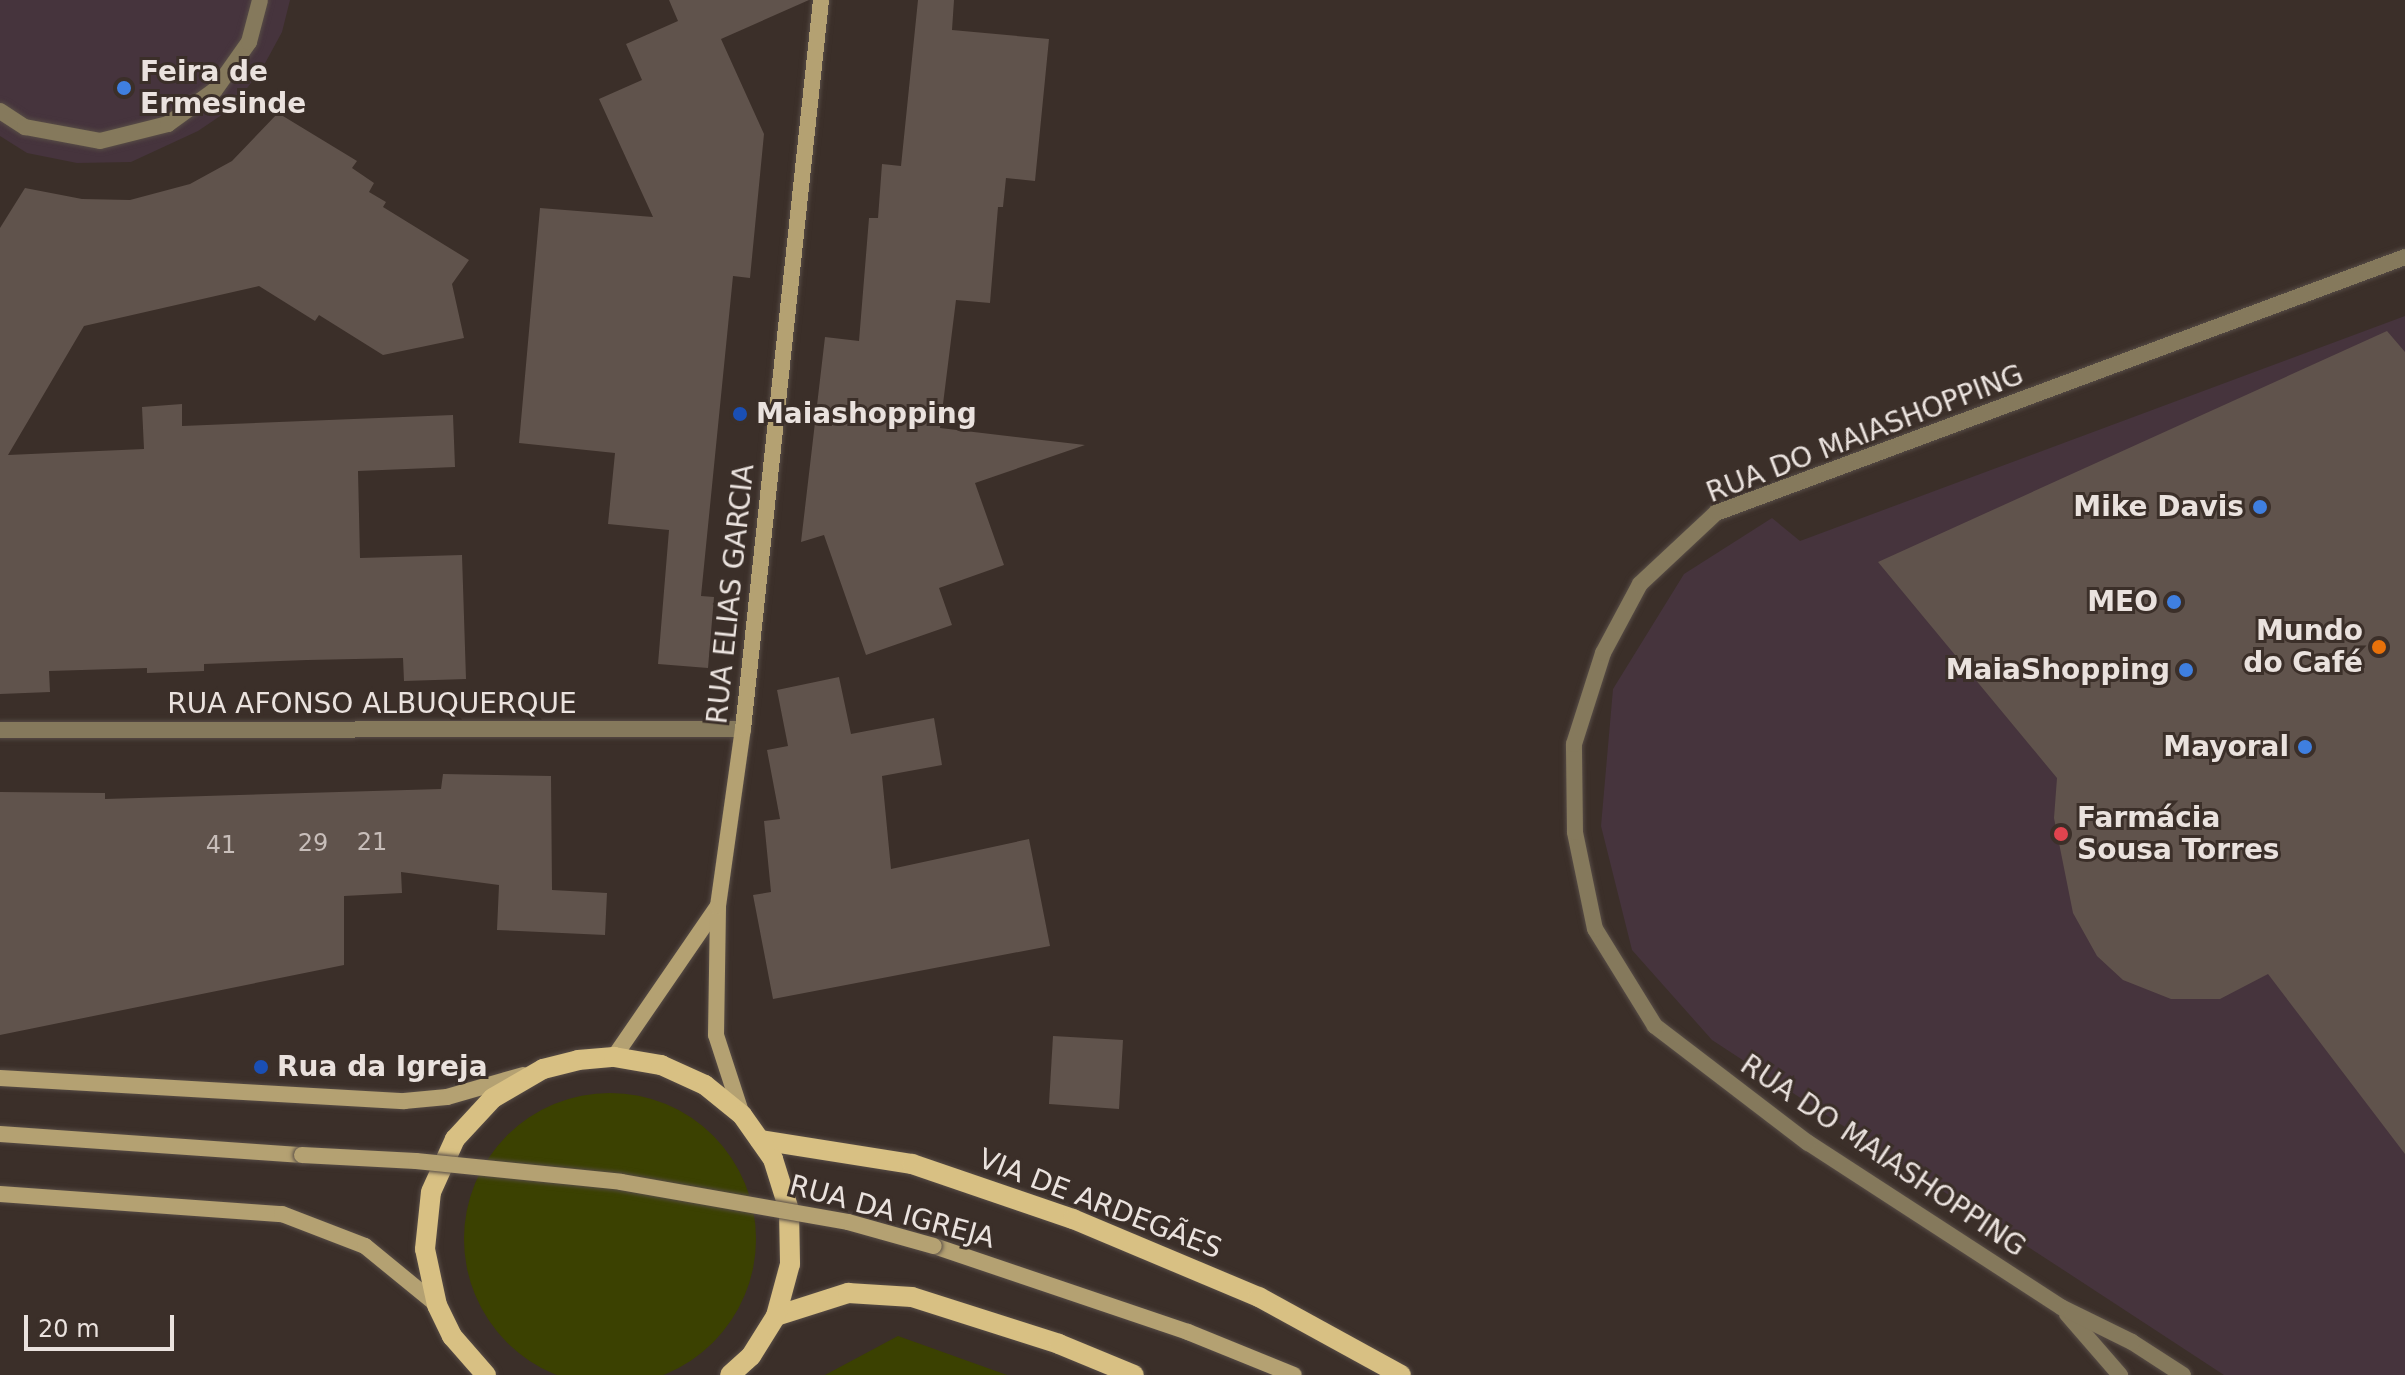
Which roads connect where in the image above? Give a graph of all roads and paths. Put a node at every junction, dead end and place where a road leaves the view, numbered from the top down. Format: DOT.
graph roads {
  1 [pos="260,0"];
  2 [pos="821,0"];
  3 [pos="0,111"];
  4 [pos="2405,257"];
  5 [pos="743,729"];
  6 [pos="0,730"];
  7 [pos="718,906"];
  8 [pos="614,1057"];
  9 [pos="543,1069"];
  10 [pos="0,1078"];
  11 [pos="742,1115"];
  12 [pos="0,1134"];
  13 [pos="760,1140"];
  14 [pos="0,1194"];
  15 [pos="437,1305"];
  16 [pos="2061,1307"];
  17 [pos="776,1316"];
  18 [pos="1188,1332"];
  19 [pos="486,1375"];
  20 [pos="730,1375"];
  21 [pos="1134,1375"];
  22 [pos="1262,1375"];
  23 [pos="1294,1375"];
  24 [pos="1401,1375"];
  25 [pos="2120,1375"];
  26 [pos="2183,1375"];
  1 -- 3 [label="street"];
  2 -- 5 [label="main road, RUA ELIAS GARCIA"];
  4 -- 16 [label="street, RUA DO MAIASHOPPING"];
  5 -- 6 [label="street, RUA AFONSO ALBUQUERQUE"];
  5 -- 7 [label="main road, RUA ELIAS GARCIA"];
  7 -- 8 [label="main road, RUA ELIAS GARCIA"];
  7 -- 11 [label="main road, RUA ELIAS GARCIA"];
  8 -- 9 [label="main road"];
  8 -- 11 [label="main road"];
  9 -- 10 [label="main road"];
  9 -- 15 [label="main road"];
  11 -- 13 [label="main road"];
  12 -- 18 [label="main road, RUA DA IGREJA, bridge"];
  13 -- 17 [label="main road"];
  13 -- 24 [label="main road, VIA DE ARDEGÃES"];
  14 -- 15 [label="main road"];
  15 -- 19 [label="main road"];
  16 -- 25 [label="street, RUA DO MAIASHOPPING"];
  16 -- 26 [label="street, RUA DO MAIASHOPPING"];
  17 -- 20 [label="main road"];
  17 -- 21 [label="main road"];
  18 -- 22 [label="main road"];
  18 -- 23 [label="main road"];
}
